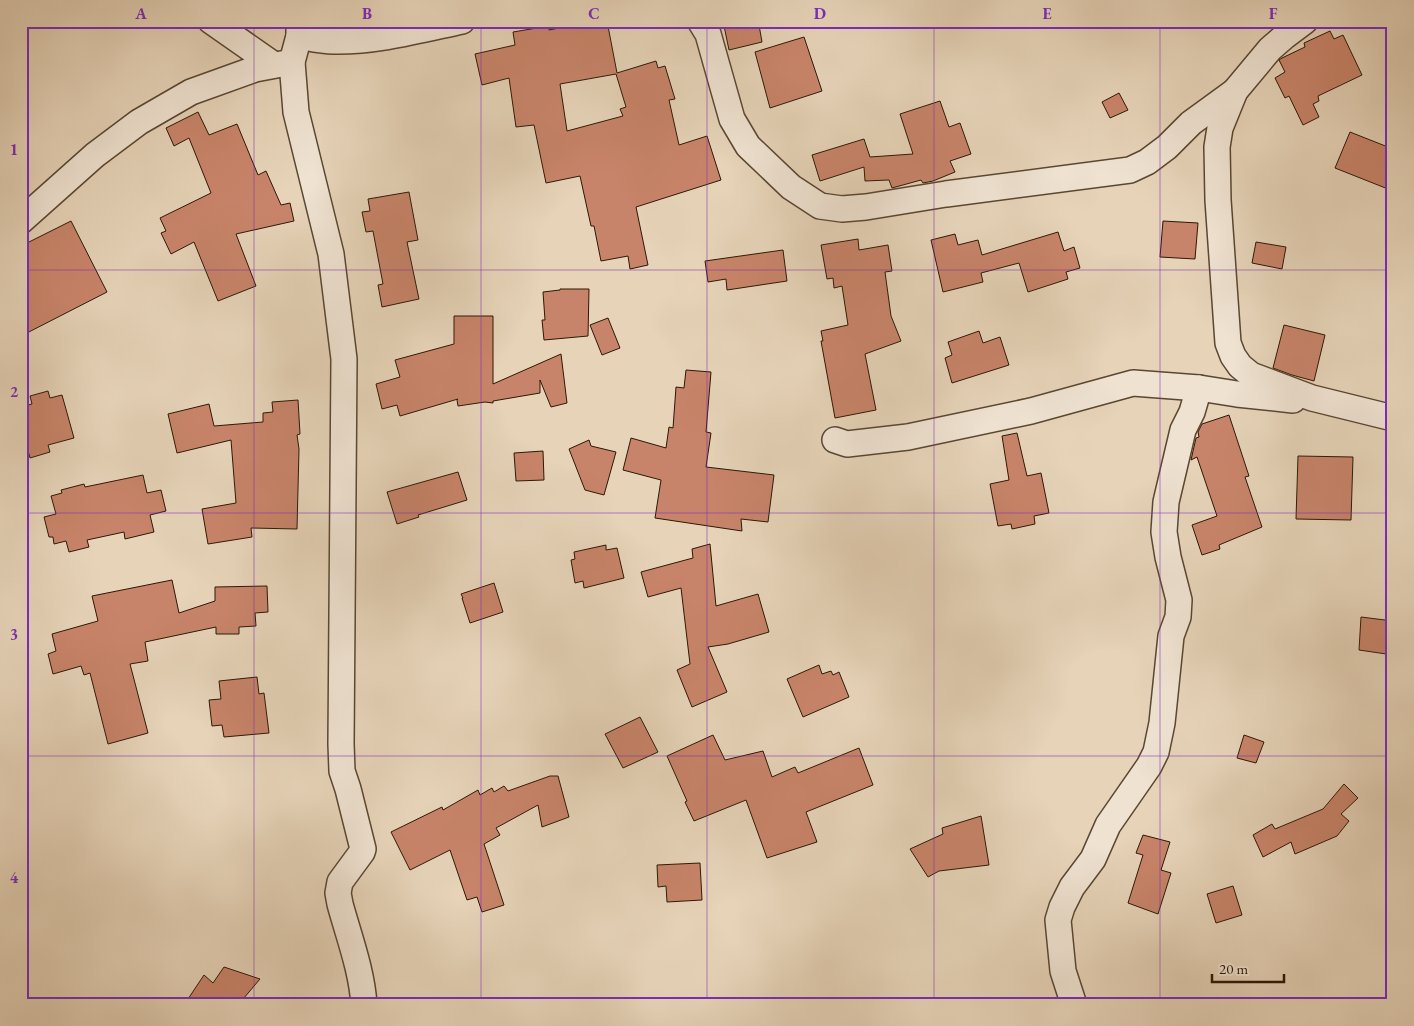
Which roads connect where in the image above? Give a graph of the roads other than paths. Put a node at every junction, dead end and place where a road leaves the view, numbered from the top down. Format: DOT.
graph roads {
  1 [pos="212,21"];
  2 [pos="462,21"];
  3 [pos="700,21"];
  4 [pos="1305,21"];
  5 [pos="299,29"];
  6 [pos="283,64"];
  7 [pos="1235,91"];
  8 [pos="21,221"];
  9 [pos="1199,388"];
  10 [pos="1333,404"];
  11 [pos="1393,418"];
  12 [pos="835,440"];
  13 [pos="364,1005"];
  14 [pos="1074,1005"];
  1 -- 6 [label="street"];
  2 -- 5 [label="street"];
  3 -- 7 [label="street"];
  4 -- 7 [label="street"];
  5 -- 6 [label="street"];
  6 -- 8 [label="street"];
  6 -- 13 [label="street"];
  7 -- 10 [label="street"];
  9 -- 10 [label="street"];
  9 -- 12 [label="street"];
  9 -- 14 [label="street"];
  10 -- 11 [label="street"];
}
